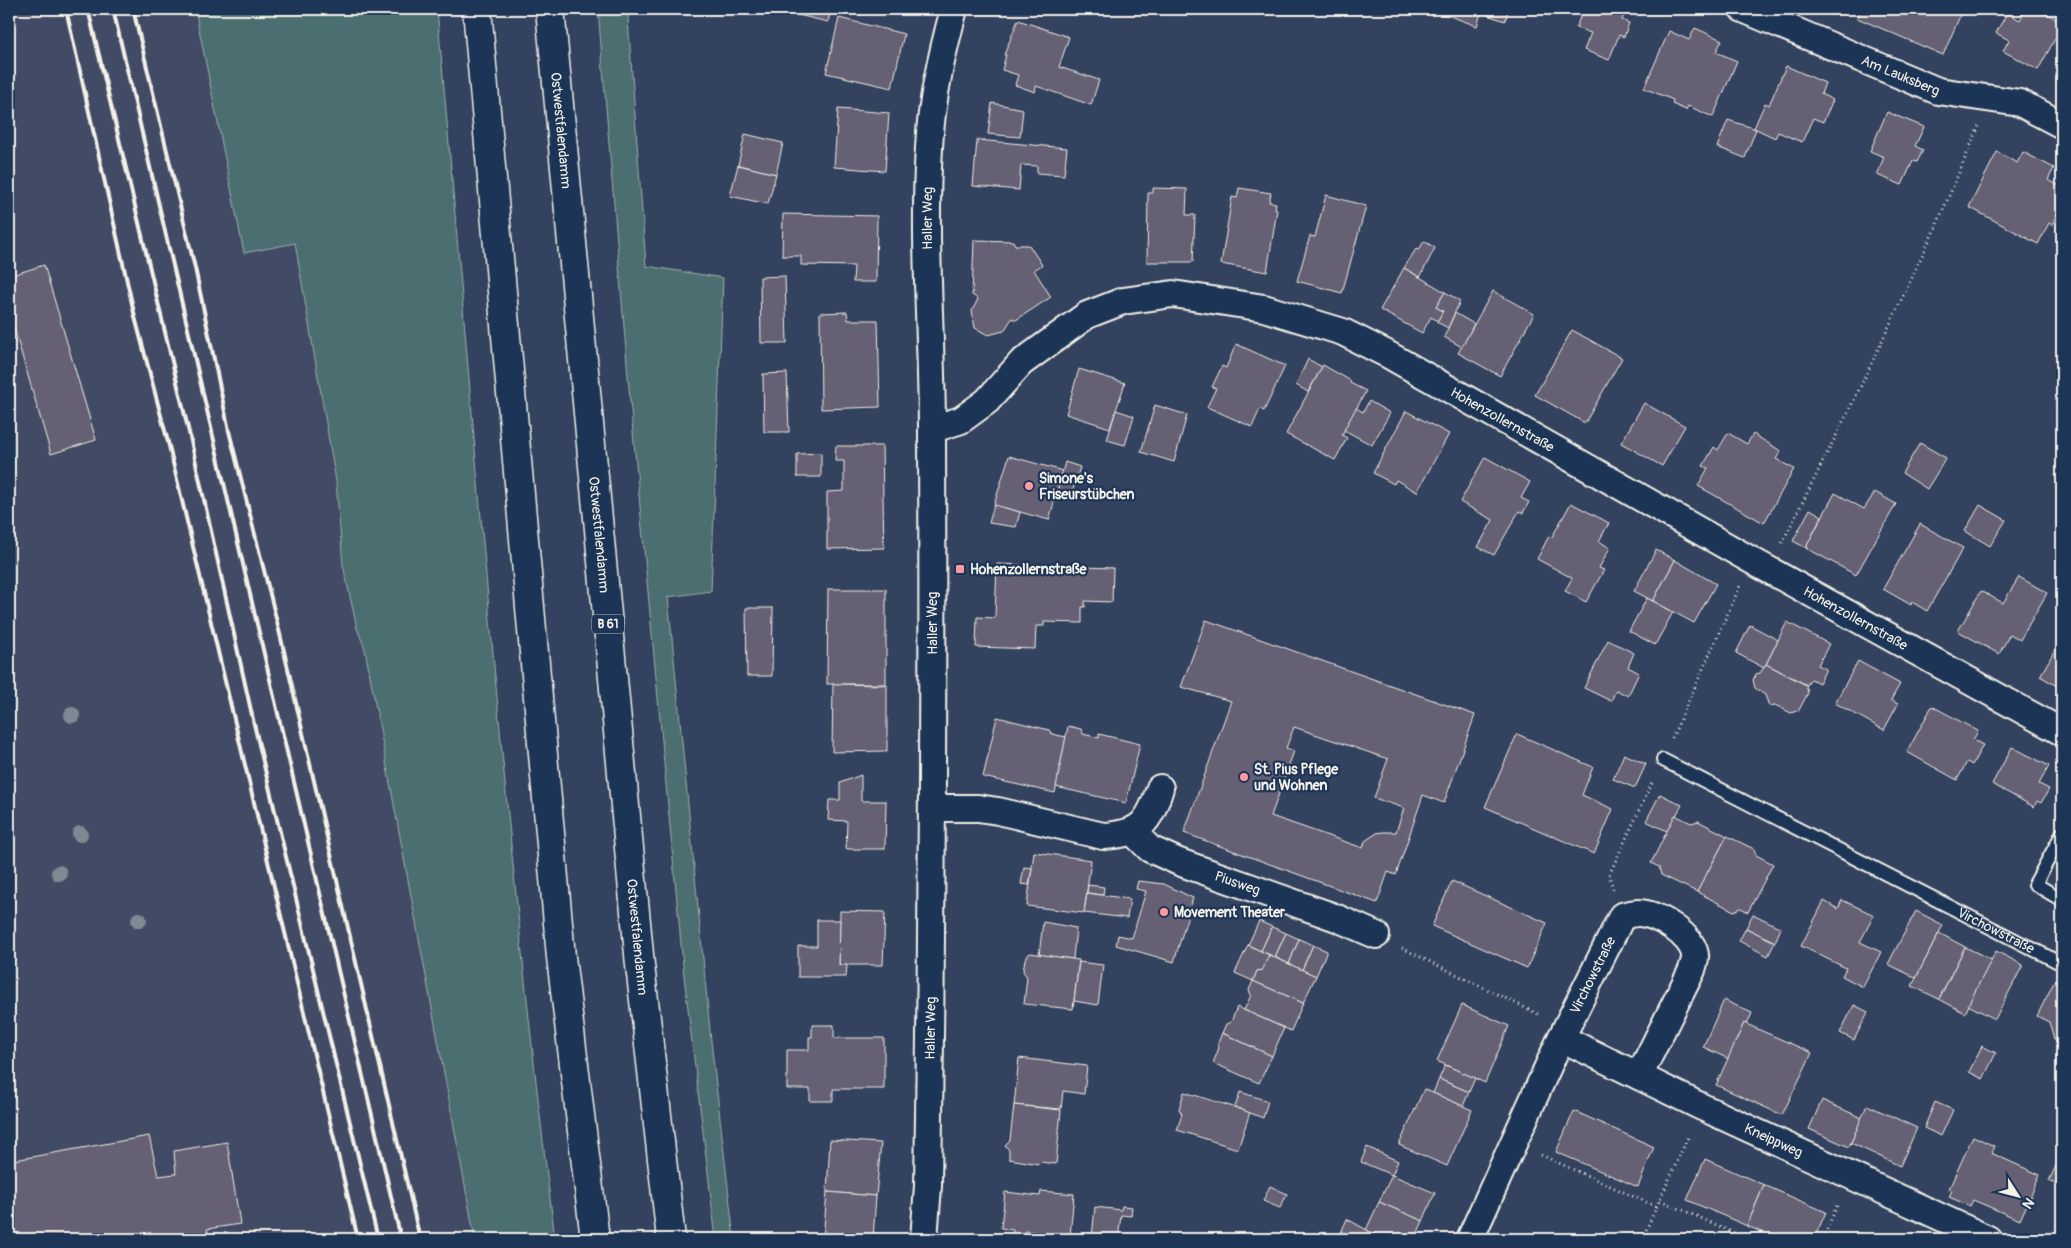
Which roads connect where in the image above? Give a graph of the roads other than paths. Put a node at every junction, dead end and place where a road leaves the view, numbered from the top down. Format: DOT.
graph roads {
  1 [pos="477,9"];
  2 [pos="550,9"];
  3 [pos="954,9"];
  4 [pos="1743,9"];
  5 [pos="2062,125"];
  6 [pos="932,429"];
  7 [pos="2062,732"];
  8 [pos="1663,760"];
  9 [pos="1160,788"];
  10 [pos="932,808"];
  11 [pos="1132,832"];
  12 [pos="2062,834"];
  13 [pos="2062,900"];
  14 [pos="1376,935"];
  15 [pos="2062,964"];
  16 [pos="1563,1033"];
  17 [pos="1639,1076"];
  18 [pos="595,1239"];
  19 [pos="671,1239"];
  20 [pos="924,1239"];
  21 [pos="1470,1239"];
  22 [pos="1988,1239"];
  1 -- 18 [label="highway"];
  2 -- 19 [label="highway, Ostwestfalendamm / B 61"];
  3 -- 6 [label="street, Haller Weg"];
  4 -- 5 [label="street, Am Lauksberg"];
  6 -- 7 [label="street, Hohenzollernstraße"];
  6 -- 10 [label="street, Haller Weg"];
  8 -- 15 [label="lane, Virchowstraße"];
  9 -- 11 [label="street"];
  10 -- 11 [label="street"];
  10 -- 20 [label="street, Haller Weg"];
  11 -- 14 [label="street, Piusweg"];
  12 -- 13 [label="lane"];
  16 -- 17 [label="street, Kneippweg"];
  16 -- 17 [label="street, Virchowstraße"];
  16 -- 21 [label="street, Virchowstraße"];
  17 -- 22 [label="street, Kneippweg"];
}
